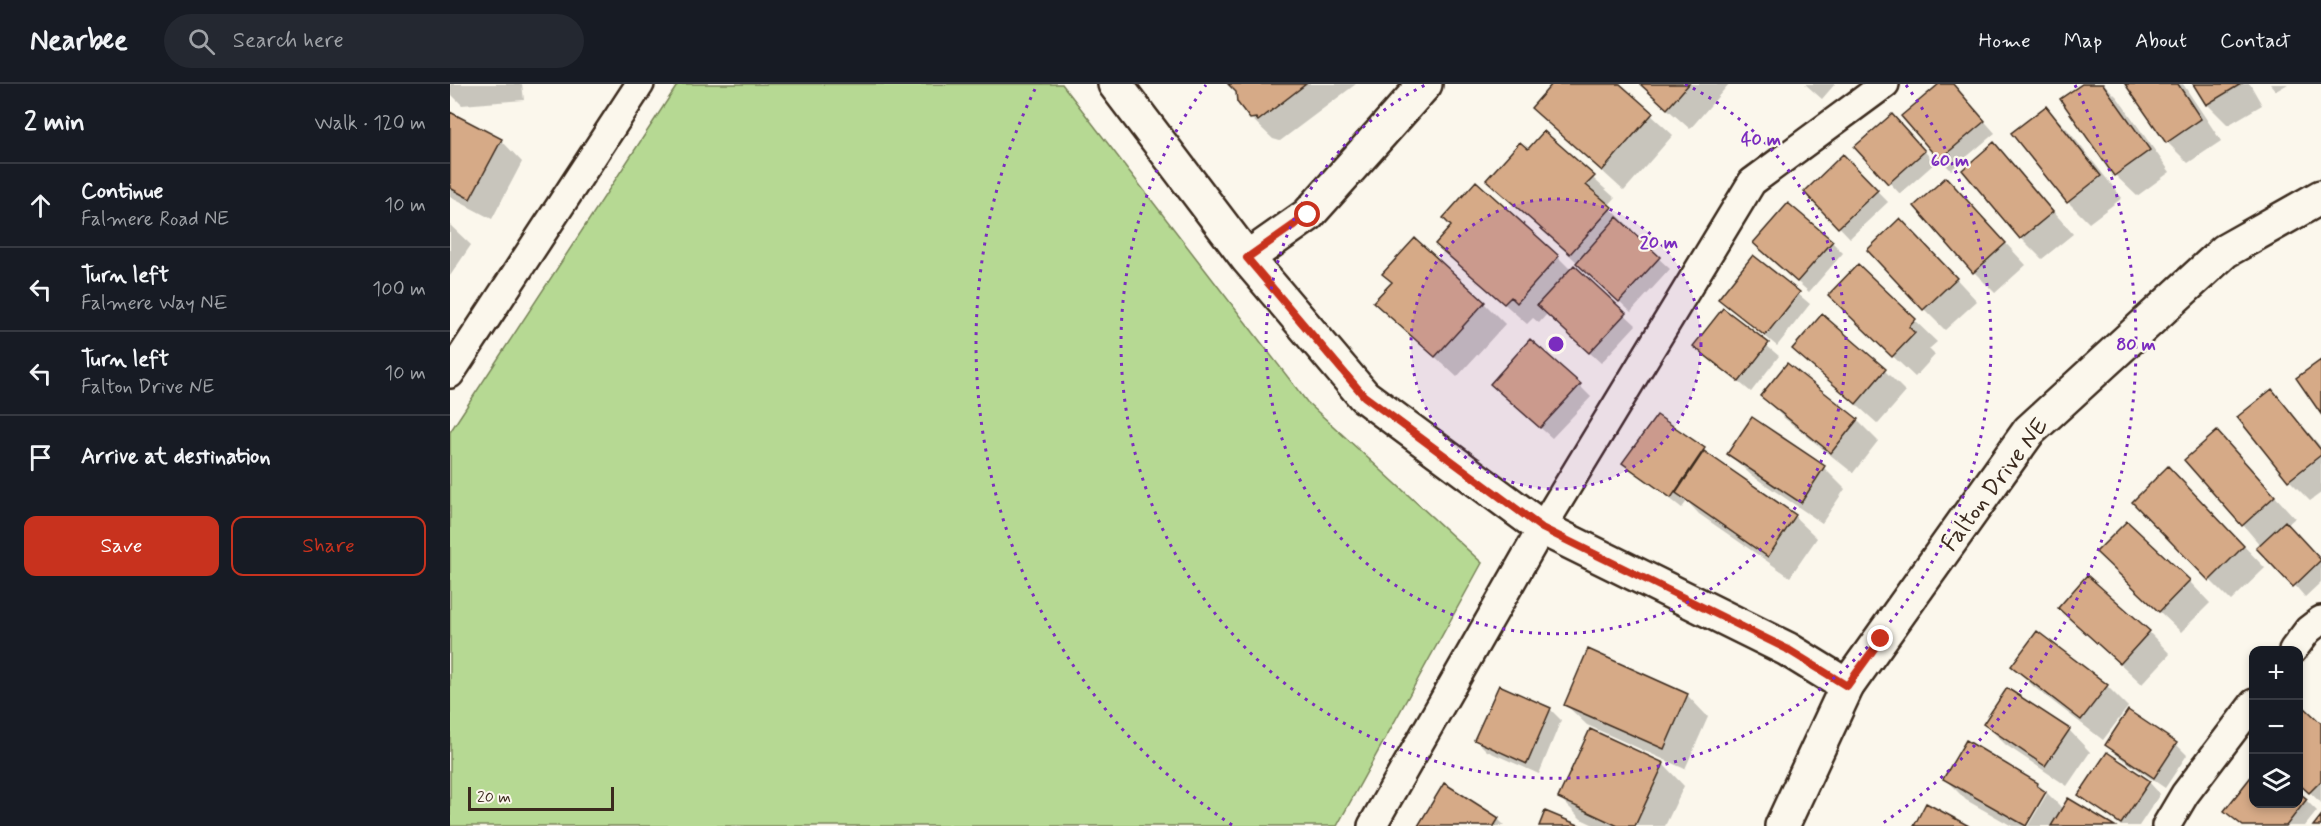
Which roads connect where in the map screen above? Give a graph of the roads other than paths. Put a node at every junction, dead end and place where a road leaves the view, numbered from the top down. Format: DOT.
graph roads {
  1 [pos="640,84"];
  2 [pos="1115,84"];
  3 [pos="1425,84"];
  4 [pos="1885,84"];
  5 [pos="2321,197"];
  6 [pos="1247,258"];
  7 [pos="450,374"];
  8 [pos="1542,528"];
  9 [pos="2321,620"];
  10 [pos="2297,646"];
  11 [pos="1847,686"];
  12 [pos="2249,708"];
  13 [pos="1372,826"];
  14 [pos="1782,826"];
  15 [pos="2166,826"];
  1 -- 7 [label="lane"];
  2 -- 6 [label="street"];
  3 -- 6 [label="street"];
  4 -- 8 [label="lane"];
  5 -- 11 [label="street, Falton Drive NE"];
  6 -- 8 [label="street"];
  8 -- 11 [label="street"];
  8 -- 13 [label="lane"];
  9 -- 10 [label="lane"];
  11 -- 14 [label="street, Falton Drive NE"];
  12 -- 15 [label="lane"];
}
